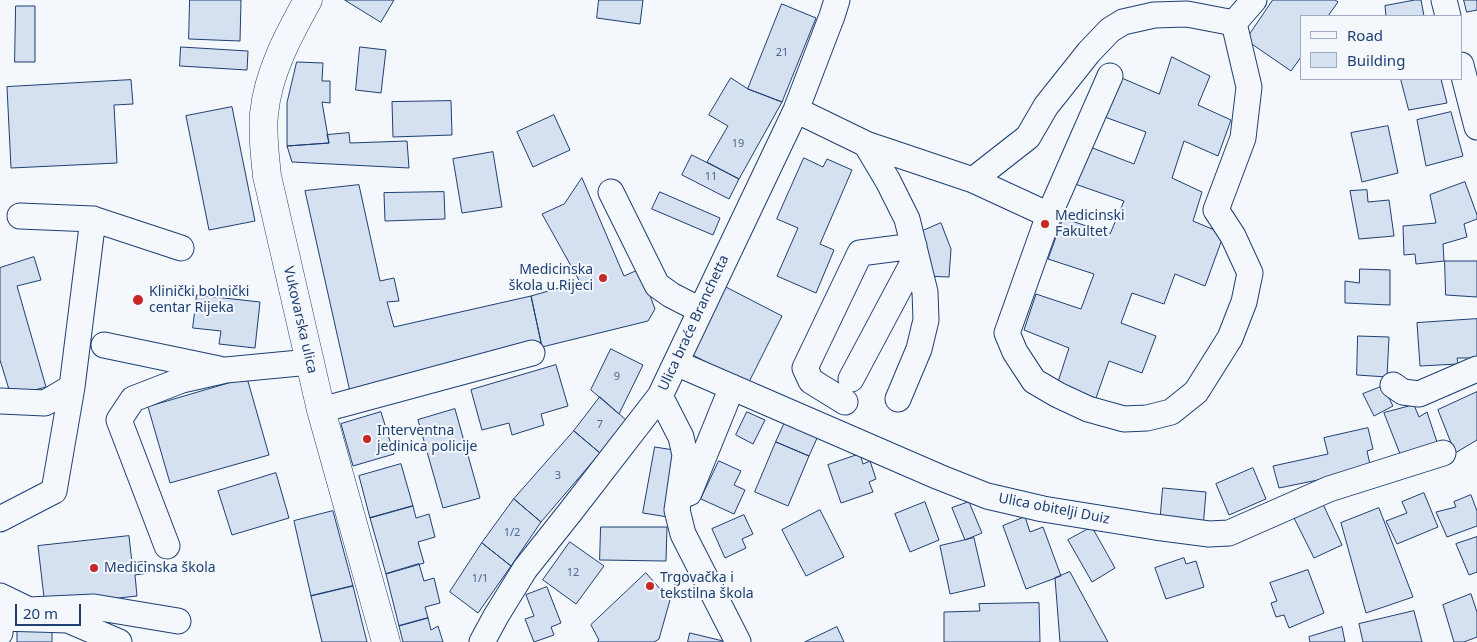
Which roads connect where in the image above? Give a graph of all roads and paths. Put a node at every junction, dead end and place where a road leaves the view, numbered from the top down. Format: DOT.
graph roads {
  1 [pos="308,0"];
  2 [pos="837,0"];
  3 [pos="1254,0"];
  4 [pos="1444,0"];
  5 [pos="1448,15"];
  6 [pos="1234,23"];
  7 [pos="1462,69"];
  8 [pos="1110,76"];
  9 [pos="796,110"];
  10 [pos="1477,127"];
  11 [pos="866,144"];
  12 [pos="973,180"];
  13 [pos="611,192"];
  14 [pos="1049,215"];
  15 [pos="20,216"];
  16 [pos="93,220"];
  17 [pos="181,248"];
  18 [pos="915,252"];
  19 [pos="700,310"];
  20 [pos="104,345"];
  21 [pos="532,354"];
  22 [pos="310,362"];
  23 [pos="676,363"];
  24 [pos="1477,369"];
  25 [pos="226,370"];
  26 [pos="1393,384"];
  27 [pos="72,387"];
  28 [pos="732,387"];
  29 [pos="660,396"];
  30 [pos="898,399"];
  31 [pos="0,401"];
  32 [pos="321,410"];
  33 [pos="1443,452"];
  34 [pos="679,496"];
  35 [pos="0,519"];
  36 [pos="167,546"];
  37 [pos="0,596"];
  38 [pos="178,621"];
  39 [pos="0,633"];
  40 [pos="120,642"];
  41 [pos="386,642"];
  42 [pos="482,642"];
  43 [pos="738,642"];
  1 -- 22 [label="main road, Vukovarska ulica"];
  2 -- 9 [label="street, Ulica braće Branchetta"];
  3 -- 6 [label="street"];
  4 -- 5 [label="street"];
  6 -- 12 [label="street"];
  6 -- 14 [label="street"];
  7 -- 10 [label="street"];
  8 -- 14 [label="street"];
  9 -- 11 [label="street"];
  9 -- 19 [label="street, Ulica braće Branchetta"];
  11 -- 12 [label="street"];
  11 -- 18 [label="street"];
  12 -- 14 [label="street"];
  13 -- 19 [label="street"];
  15 -- 16 [label="street"];
  16 -- 17 [label="street"];
  16 -- 27 [label="street"];
  18 -- 18 [label="street"];
  18 -- 30 [label="street"];
  19 -- 23 [label="street, Ulica braće Branchetta"];
  20 -- 25 [label="street"];
  21 -- 32 [label="street"];
  22 -- 25 [label="street"];
  22 -- 32 [label="main road, Vukovarska ulica"];
  23 -- 28 [label="street, Ulica obitelji Duiz"];
  23 -- 29 [label="street, Ulica braće Branchetta"];
  24 -- 26 [label="street"];
  25 -- 36 [label="street"];
  27 -- 31 [label="street"];
  27 -- 35 [label="street"];
  28 -- 33 [label="street, Ulica obitelji Duiz"];
  28 -- 34 [label="street"];
  29 -- 34 [label="street"];
  29 -- 42 [label="street, Ulica braće Branchetta"];
  32 -- 41 [label="main road, Vukovarska ulica"];
  34 -- 43 [label="street"];
  37 -- 38 [label="street"];
  39 -- 40 [label="street"];
}
